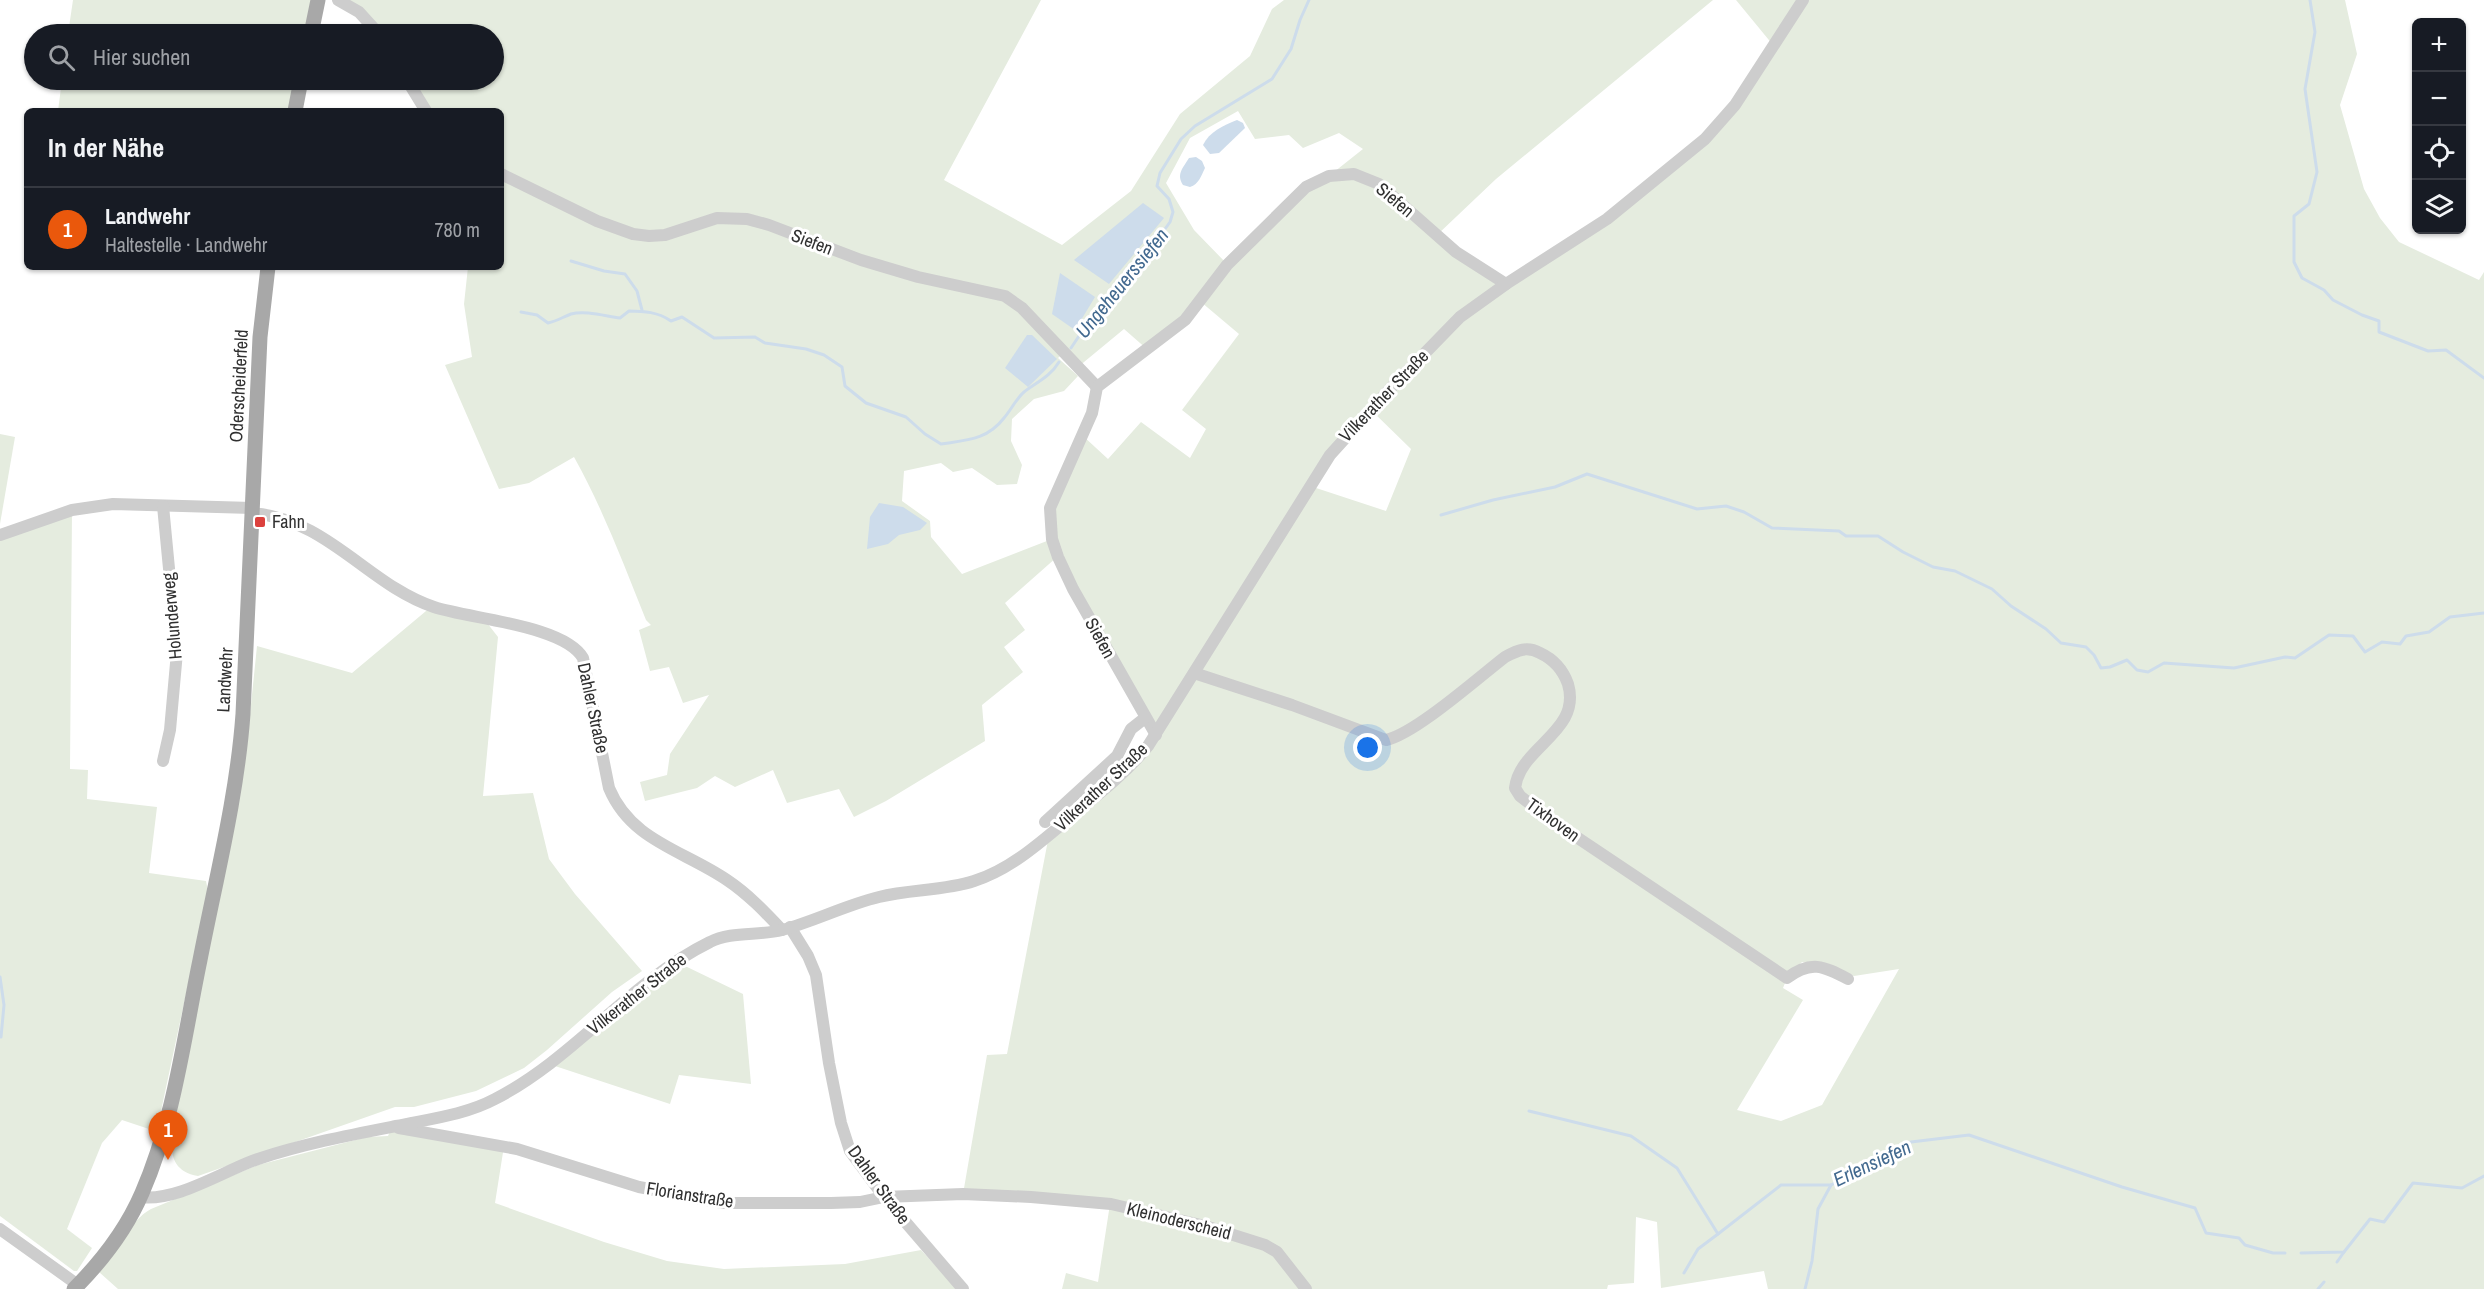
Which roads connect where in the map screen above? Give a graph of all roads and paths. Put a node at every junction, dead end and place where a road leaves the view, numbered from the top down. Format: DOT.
graph roads {
  1 [pos="318,0"];
  2 [pos="338,0"];
  3 [pos="1803,0"];
  4 [pos="313,24"];
  5 [pos="370,24"];
  6 [pos="300,90"];
  7 [pos="413,90"];
  8 [pos="296,108"];
  9 [pos="424,108"];
  10 [pos="504,175"];
  11 [pos="268,270"];
  12 [pos="1506,284"];
  13 [pos="1097,387"];
  14 [pos="163,506"];
  15 [pos="252,511"];
  16 [pos="0,535"];
  17 [pos="1194,673"];
  18 [pos="1145,718"];
  19 [pos="1156,735"];
  20 [pos="163,761"];
  21 [pos="1047,816"];
  22 [pos="786,929"];
  23 [pos="1848,978"];
  24 [pos="392,1127"];
  25 [pos="141,1197"];
  26 [pos="884,1197"];
  27 [pos="1031,1197"];
  28 [pos="0,1229"];
  29 [pos="76,1287"];
  30 [pos="963,1289"];
  31 [pos="1306,1289"];
  1 -- 4 [label="main road"];
  2 -- 5 [label="street"];
  3 -- 12 [label="street, Vilkerather Straße"];
  6 -- 8 [label="main road"];
  7 -- 9 [label="street"];
  10 -- 13 [label="street, Siefen"];
  11 -- 15 [label="main road, Oderscheiderfeld"];
  12 -- 13 [label="street, Siefen"];
  12 -- 17 [label="street, Vilkerather Straße"];
  13 -- 18 [label="street, Siefen"];
  14 -- 15 [label="street"];
  14 -- 16 [label="street"];
  14 -- 20 [label="street, Holunderweg"];
  15 -- 22 [label="street, Dahler Straße"];
  15 -- 25 [label="main road, Landwehr"];
  17 -- 19 [label="street, Vilkerather Straße"];
  17 -- 23 [label="street, Tixhoven"];
  18 -- 19 [label="street, Siefen"];
  18 -- 21 [label="street"];
  19 -- 22 [label="street, Vilkerather Straße"];
  22 -- 24 [label="street, Vilkerather Straße"];
  22 -- 26 [label="street, Dahler Straße"];
  24 -- 25 [label="street, Vilkerather Straße"];
  24 -- 26 [label="street, Florianstraße"];
  25 -- 29 [label="main road, Landwehr"];
  26 -- 27 [label="street, Florianstraße"];
  26 -- 30 [label="street, Dahler Straße"];
  27 -- 31 [label="street, Kleinoderscheid"];
  28 -- 29 [label="street"];
}
